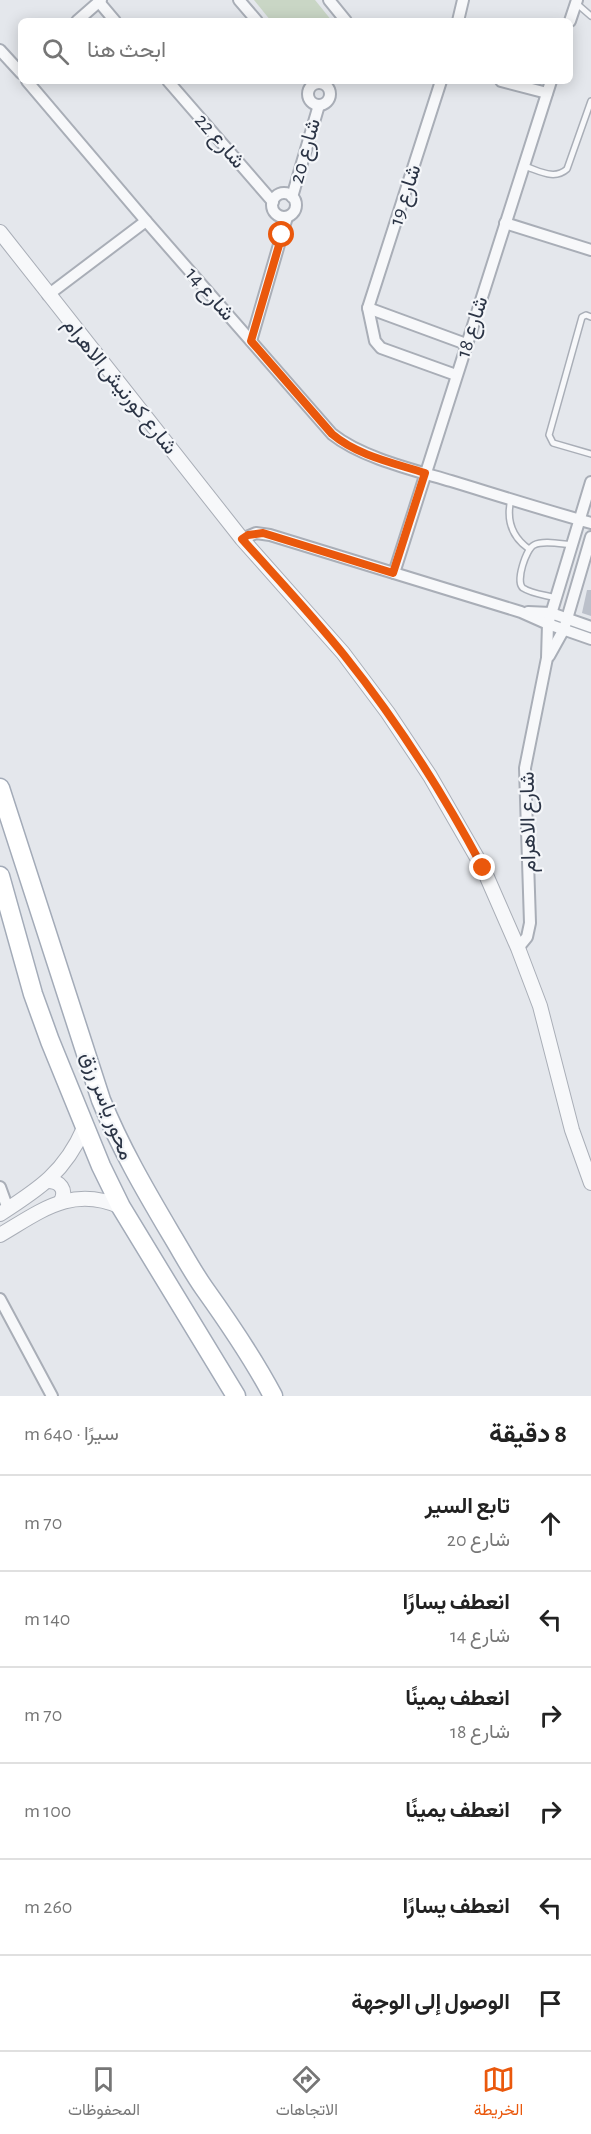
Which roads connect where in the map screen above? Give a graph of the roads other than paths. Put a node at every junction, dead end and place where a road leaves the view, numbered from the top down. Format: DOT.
graph roads {
  1 [pos="238,0"];
  2 [pos="329,0"];
  3 [pos="463,0"];
  4 [pos="100,1"];
  5 [pos="576,2"];
  6 [pos="591,16"];
  7 [pos="80,18"];
  8 [pos="113,18"];
  9 [pos="253,18"];
  10 [pos="344,18"];
  11 [pos="459,18"];
  12 [pos="571,18"];
  13 [pos="0,50"];
  14 [pos="18,69"];
  15 [pos="30,84"];
  16 [pos="171,84"];
  17 [pos="316,84"];
  18 [pos="319,84"];
  19 [pos="440,84"];
  20 [pos="512,84"];
  21 [pos="550,84"];
  22 [pos="547,93"];
  23 [pos="591,101"];
  24 [pos="319,105"];
  25 [pos="523,166"];
  26 [pos="292,197"];
  27 [pos="273,202"];
  28 [pos="287,217"];
  29 [pos="146,221"];
  30 [pos="505,223"];
  31 [pos="0,232"];
  32 [pos="591,250"];
  33 [pos="48,295"];
  34 [pos="368,308"];
  35 [pos="591,317"];
  36 [pos="251,341"];
  37 [pos="466,344"];
  38 [pos="456,375"];
  39 [pos="591,454"];
  40 [pos="425,473"];
  41 [pos="591,483"];
  42 [pos="512,500"];
  43 [pos="580,520"];
  44 [pos="591,523"];
  45 [pos="591,537"];
  46 [pos="242,539"];
  47 [pos="572,545"];
  48 [pos="529,549"];
  49 [pos="393,573"];
  50 [pos="556,598"];
  51 [pos="549,619"];
  52 [pos="566,624"];
  53 [pos="591,627"];
  54 [pos="591,639"];
  55 [pos="547,658"];
  56 [pos="0,788"];
  57 [pos="0,876"];
  58 [pos="518,948"];
  59 [pos="84,1128"];
  60 [pos="48,1181"];
  61 [pos="591,1183"];
  62 [pos="0,1187"];
  63 [pos="61,1201"];
  64 [pos="121,1207"];
  65 [pos="4,1211"];
  66 [pos="0,1235"];
  67 [pos="0,1299"];
  68 [pos="230,1324"];
  69 [pos="205,1343"];
  70 [pos="258,1369"];
  71 [pos="234,1391"];
  72 [pos="52,1396"];
  73 [pos="273,1396"];
  1 -- 9 [label="street"];
  2 -- 10 [label="street"];
  3 -- 11 [label="street"];
  4 -- 7 [label="street"];
  4 -- 8 [label="street"];
  5 -- 6 [label="lane"];
  5 -- 12 [label="street"];
  13 -- 14 [label="street"];
  15 -- 29 [label="street, شارع 14"];
  16 -- 27 [label="street, شارع 22"];
  17 -- 24 [label="street"];
  18 -- 24 [label="street"];
  19 -- 34 [label="street, شارع 19"];
  20 -- 22 [label="street"];
  21 -- 22 [label="street, شارع 18"];
  22 -- 25 [label="street, شارع 18"];
  23 -- 25 [label="lane"];
  24 -- 26 [label="street, شارع 20"];
  25 -- 30 [label="street, شارع 18"];
  26 -- 27 [label="street"];
  26 -- 28 [label="street"];
  27 -- 28 [label="street"];
  28 -- 36 [label="street"];
  29 -- 33 [label="street"];
  29 -- 36 [label="street, شارع 14"];
  30 -- 32 [label="street"];
  30 -- 37 [label="street, شارع 18"];
  31 -- 33 [label="street, شارع كورنيش الاهرام"];
  33 -- 46 [label="street, شارع كورنيش الاهرام"];
  34 -- 37 [label="street"];
  34 -- 38 [label="street, شارع 19"];
  35 -- 39 [label="lane"];
  36 -- 40 [label="street, شارع 14"];
  37 -- 38 [label="street, شارع 18"];
  38 -- 40 [label="street, شارع 18"];
  40 -- 42 [label="street, شارع 14"];
  40 -- 49 [label="street, شارع 18"];
  41 -- 43 [label="street, شارع الاهرام"];
  42 -- 43 [label="street, شارع 14"];
  42 -- 48 [label="lane"];
  43 -- 44 [label="street, شارع 14"];
  43 -- 47 [label="street, شارع الاهرام"];
  45 -- 52 [label="street, شارع الاهرام"];
  46 -- 49 [label="street"];
  46 -- 58 [label="street, شارع كورنيش الاهرام"];
  47 -- 48 [label="lane"];
  47 -- 50 [label="street, شارع الاهرام"];
  48 -- 50 [label="lane"];
  49 -- 51 [label="street"];
  50 -- 51 [label="street, شارع الاهرام"];
  51 -- 52 [label="street"];
  51 -- 55 [label="street, شارع الاهرام"];
  52 -- 53 [label="street"];
  52 -- 54 [label="street"];
  52 -- 55 [label="street, شارع الاهرام"];
  55 -- 58 [label="street, شارع الاهرام"];
  56 -- 68 [label="main road, محور ياسر رزق"];
  57 -- 59 [label="main road, محور ياسر رزق"];
  58 -- 61 [label="street, شارع كورنيش الاهرام"];
  59 -- 60 [label="street"];
  59 -- 64 [label="main road, محور ياسر رزق"];
  60 -- 63 [label="street"];
  60 -- 65 [label="street"];
  62 -- 65 [label="street"];
  63 -- 64 [label="street"];
  63 -- 66 [label="street"];
  64 -- 69 [label="main road, محور ياسر رزق"];
  67 -- 72 [label="street"];
  68 -- 69 [label="main road"];
  68 -- 70 [label="main road, محور ياسر رزق"];
  69 -- 71 [label="main road, محور ياسر رزق"];
  70 -- 71 [label="main road"];
  70 -- 73 [label="main road, محور ياسر رزق"];
}
